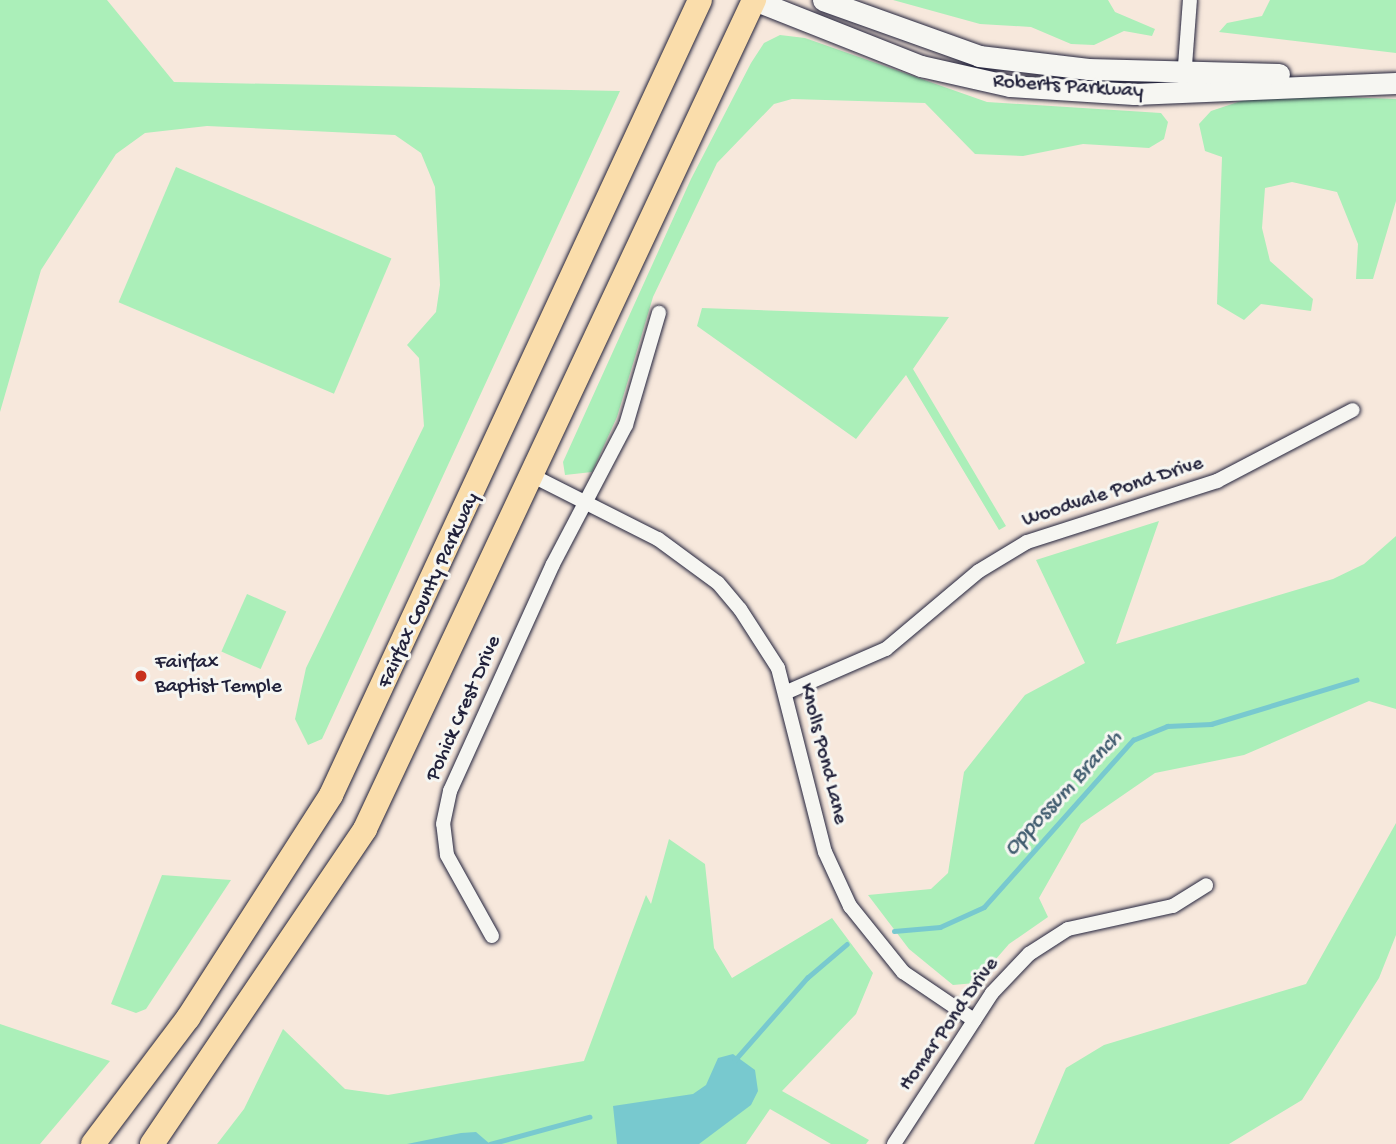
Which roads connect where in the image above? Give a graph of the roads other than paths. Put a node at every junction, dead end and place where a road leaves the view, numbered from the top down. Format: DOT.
graph roads {
  1 [pos="700,0"];
  2 [pos="754,0"];
  3 [pos="823,0"];
  4 [pos="1190,0"];
  5 [pos="1184,72"];
  6 [pos="1396,82"];
  7 [pos="1184,93"];
  8 [pos="659,313"];
  9 [pos="1353,411"];
  10 [pos="535,477"];
  11 [pos="586,500"];
  12 [pos="787,692"];
  13 [pos="1206,885"];
  14 [pos="492,936"];
  15 [pos="974,1020"];
  16 [pos="93,1144"];
  17 [pos="152,1144"];
  18 [pos="894,1144"];
  1 -- 16 [label="highway, Fairfax County Parkway"];
  2 -- 7 [label="main road, Roberts Parkway"];
  2 -- 10 [label="highway, Fairfax County Parkway"];
  3 -- 5 [label="main road, Roberts Parkway"];
  4 -- 5 [label="street"];
  5 -- 6 [label="main road, Roberts Parkway"];
  5 -- 7 [label="street"];
  6 -- 7 [label="main road, Roberts Parkway"];
  8 -- 11 [label="street, Pohick Crest Drive"];
  9 -- 12 [label="street, Woodvale Pond Drive"];
  10 -- 11 [label="street, Knolls Pond Lane"];
  10 -- 17 [label="highway, Fairfax County Parkway"];
  11 -- 12 [label="street, Knolls Pond Lane"];
  11 -- 14 [label="street, Pohick Crest Drive"];
  12 -- 15 [label="street, Knolls Pond Lane"];
  13 -- 15 [label="street, Homar Pond Drive"];
  15 -- 18 [label="street, Homar Pond Drive"];
}
